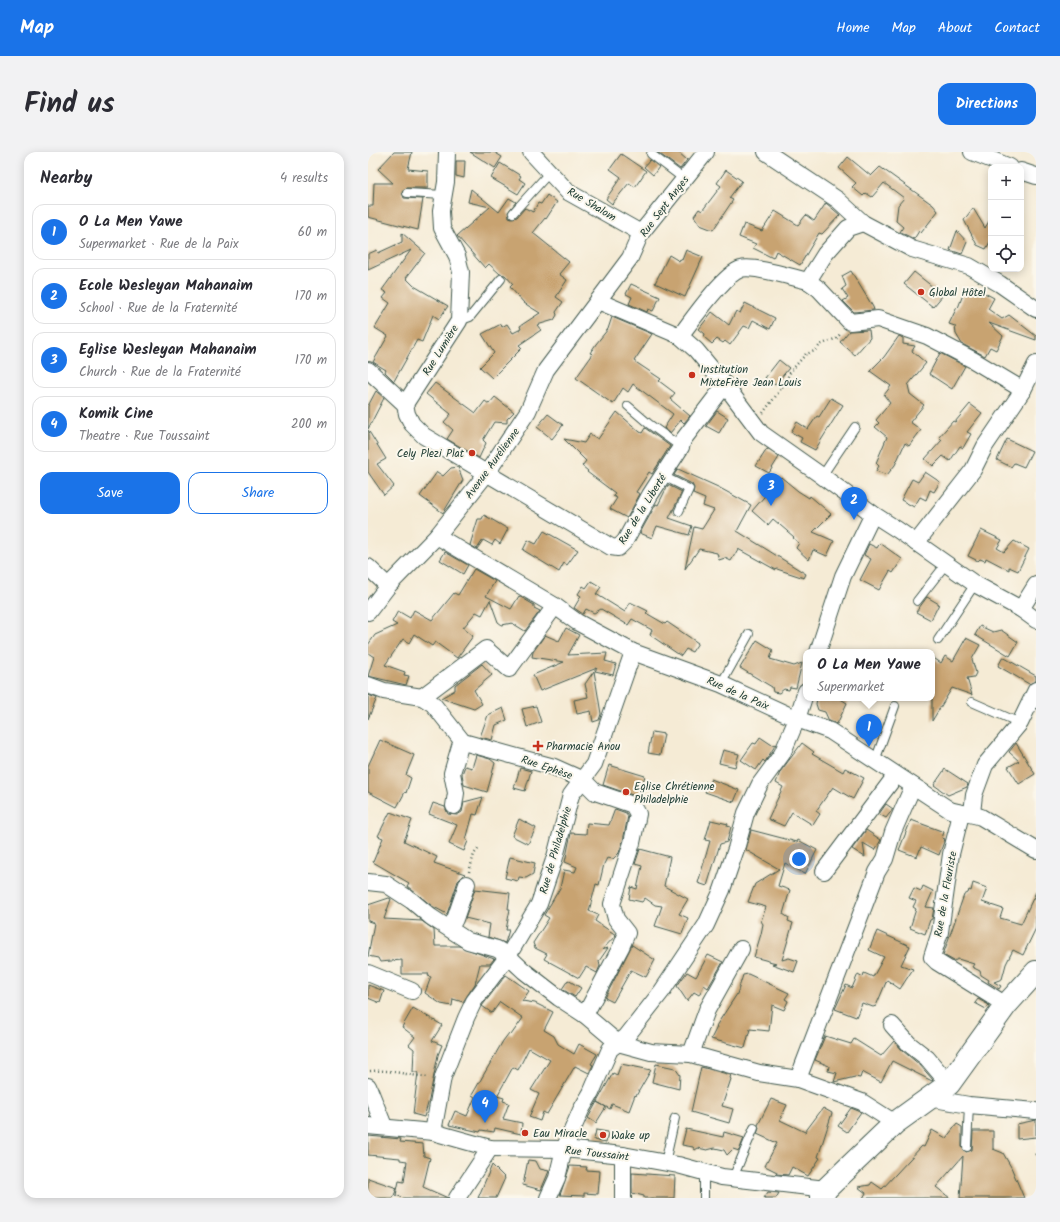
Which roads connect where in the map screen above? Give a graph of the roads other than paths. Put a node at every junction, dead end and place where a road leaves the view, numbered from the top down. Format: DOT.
graph roads {
  1 [pos="447,152"];
  2 [pos="531,152"];
  3 [pos="766,152"];
  4 [pos="972,152"];
  5 [pos="652,154"];
  6 [pos="700,154"];
  7 [pos="1002,164"];
  8 [pos="1024,172"];
  9 [pos="549,173"];
  10 [pos="1036,176"];
  11 [pos="684,179"];
  12 [pos="407,193"];
  13 [pos="444,195"];
  14 [pos="514,214"];
  15 [pos="864,223"];
  16 [pos="641,233"];
  17 [pos="501,279"];
  18 [pos="808,281"];
  19 [pos="598,301"];
  20 [pos="1036,309"];
  21 [pos="459,321"];
  22 [pos="680,336"];
  23 [pos="1036,364"];
  24 [pos="368,370"];
  25 [pos="725,385"];
  26 [pos="1023,390"];
  27 [pos="405,404"];
  28 [pos="628,406"];
  29 [pos="855,427"];
  30 [pos="681,447"];
  31 [pos="486,473"];
  32 [pos="663,476"];
  33 [pos="822,476"];
  34 [pos="679,511"];
  35 [pos="873,514"];
  36 [pos="437,536"];
  37 [pos="916,543"];
  38 [pos="946,564"];
  39 [pos="368,567"];
  40 [pos="975,584"];
  41 [pos="1036,585"];
  42 [pos="388,586"];
  43 [pos="917,601"];
  44 [pos="555,606"];
  45 [pos="1021,609"];
  46 [pos="368,612"];
  47 [pos="1036,620"];
  48 [pos="749,634"];
  49 [pos="938,640"];
  50 [pos="819,649"];
  51 [pos="633,652"];
  52 [pos="721,684"];
  53 [pos="368,685"];
  54 [pos="1036,690"];
  55 [pos="422,697"];
  56 [pos="803,700"];
  57 [pos="972,702"];
  58 [pos="895,706"];
  59 [pos="797,719"];
  60 [pos="1020,723"];
  61 [pos="463,742"];
  62 [pos="875,761"];
  63 [pos="896,775"];
  64 [pos="583,780"];
  65 [pos="913,786"];
  66 [pos="454,806"];
  67 [pos="967,813"];
  68 [pos="1036,850"];
  69 [pos="824,871"];
  70 [pos="368,882"];
  71 [pos="467,884"];
  72 [pos="450,928"];
  73 [pos="741,949"];
  74 [pos="508,956"];
  75 [pos="1036,972"];
  76 [pos="368,973"];
  77 [pos="412,991"];
  78 [pos="1006,1005"];
  79 [pos="585,1015"];
  80 [pos="892,1025"];
  81 [pos="618,1043"];
  82 [pos="691,1054"];
  83 [pos="798,1079"];
  84 [pos="949,1084"];
  85 [pos="368,1086"];
  86 [pos="928,1098"];
  87 [pos="969,1105"];
  88 [pos="1036,1111"];
  89 [pos="675,1118"];
  90 [pos="895,1123"];
  91 [pos="376,1126"];
  92 [pos="754,1128"];
  93 [pos="433,1132"];
  94 [pos="967,1147"];
  95 [pos="490,1148"];
  96 [pos="564,1149"];
  97 [pos="623,1154"];
  98 [pos="665,1162"];
  99 [pos="704,1172"];
  100 [pos="733,1178"];
  101 [pos="824,1193"];
  102 [pos="457,1198"];
  103 [pos="548,1198"];
  104 [pos="623,1198"];
  105 [pos="704,1198"];
  1 -- 13 [label="street, Rue Lumière"];
  2 -- 9 [label="street, Rue Shalom"];
  3 -- 15 [label="street"];
  4 -- 7 [label="street"];
  5 -- 11 [label="lane"];
  6 -- 11 [label="street, Rue Sept Anges"];
  8 -- 10 [label="street"];
  9 -- 14 [label="lane"];
  9 -- 16 [label="street, Rue Shalom"];
  11 -- 16 [label="street, Rue Sept Anges"];
  12 -- 13 [label="lane"];
  13 -- 21 [label="street, Rue Lumière"];
  15 -- 18 [label="street"];
  15 -- 20 [label="street"];
  16 -- 19 [label="street, Rue Sept Anges"];
  17 -- 21 [label="lane"];
  18 -- 22 [label="street"];
  18 -- 26 [label="street"];
  19 -- 22 [label="street"];
  19 -- 31 [label="street, Avenue Aurélienne"];
  21 -- 27 [label="street, Rue Lumière"];
  22 -- 25 [label="street"];
  23 -- 26 [label="street"];
  24 -- 27 [label="street"];
  25 -- 30 [label="street, Rue de la Liberté"];
  25 -- 33 [label="street"];
  26 -- 37 [label="street"];
  27 -- 31 [label="street"];
  28 -- 30 [label="lane"];
  29 -- 33 [label="lane"];
  30 -- 32 [label="street, Rue de la Liberté"];
  31 -- 32 [label="street, Rue de la Liberté"];
  31 -- 36 [label="street, Avenue Aurélienne"];
  32 -- 34 [label="lane"];
  33 -- 35 [label="street"];
  35 -- 37 [label="street"];
  35 -- 50 [label="street"];
  36 -- 42 [label="street, Avenue Aurélienne"];
  36 -- 44 [label="street, Rue de la Paix"];
  37 -- 38 [label="street"];
  38 -- 40 [label="street"];
  38 -- 43 [label="lane"];
  39 -- 42 [label="street"];
  40 -- 45 [label="street"];
  40 -- 49 [label="lane"];
  41 -- 45 [label="street"];
  42 -- 46 [label="street, Avenue Aurélienne"];
  44 -- 51 [label="street, Rue de la Paix"];
  44 -- 55 [label="street"];
  45 -- 47 [label="street"];
  48 -- 52 [label="lane"];
  51 -- 52 [label="street, Rue de la Paix"];
  51 -- 64 [label="street, Rue de Philadelphie"];
  52 -- 59 [label="street, Rue de la Paix"];
  53 -- 55 [label="street"];
  54 -- 60 [label="street"];
  55 -- 61 [label="street"];
  56 -- 59 [label="street"];
  57 -- 60 [label="lane"];
  58 -- 62 [label="lane"];
  59 -- 62 [label="street, Rue de la Paix"];
  59 -- 81 [label="street"];
  60 -- 67 [label="street"];
  61 -- 64 [label="street, Rue Ephèse"];
  61 -- 66 [label="street"];
  62 -- 63 [label="street, Rue de la Paix"];
  63 -- 65 [label="street, Rue de la Paix"];
  63 -- 69 [label="street"];
  64 -- 74 [label="street, Rue de Philadelphie"];
  64 -- 79 [label="street, Rue Ephèse"];
  65 -- 67 [label="street, Rue de la Paix"];
  65 -- 83 [label="street"];
  67 -- 68 [label="street, Rue de la Paix"];
  67 -- 78 [label="street, Rue de la Fleuriste"];
  70 -- 72 [label="street"];
  71 -- 72 [label="street"];
  72 -- 74 [label="street"];
  73 -- 82 [label="street"];
  74 -- 79 [label="street"];
  74 -- 93 [label="street, Rue de Philadelphie"];
  75 -- 78 [label="street"];
  76 -- 77 [label="street"];
  78 -- 84 [label="street"];
  79 -- 81 [label="street"];
  80 -- 84 [label="street"];
  81 -- 82 [label="street"];
  81 -- 96 [label="street"];
  82 -- 83 [label="street"];
  83 -- 90 [label="street"];
  84 -- 86 [label="street"];
  85 -- 91 [label="street"];
  86 -- 87 [label="street"];
  86 -- 90 [label="street"];
  87 -- 88 [label="street"];
  87 -- 94 [label="lane"];
  89 -- 98 [label="lane"];
  90 -- 101 [label="street"];
  91 -- 93 [label="street, Rue Toussaint"];
  92 -- 100 [label="lane"];
  93 -- 95 [label="street, Rue Toussaint"];
  95 -- 96 [label="street, Rue Toussaint"];
  95 -- 102 [label="street"];
  96 -- 97 [label="street, Rue Toussaint"];
  96 -- 103 [label="street"];
  97 -- 98 [label="street, Rue Toussaint"];
  97 -- 104 [label="street"];
  98 -- 99 [label="street, Rue Toussaint"];
  99 -- 100 [label="street, Rue Toussaint"];
  99 -- 105 [label="lane"];
  100 -- 101 [label="street, Rue Toussaint"];
}
